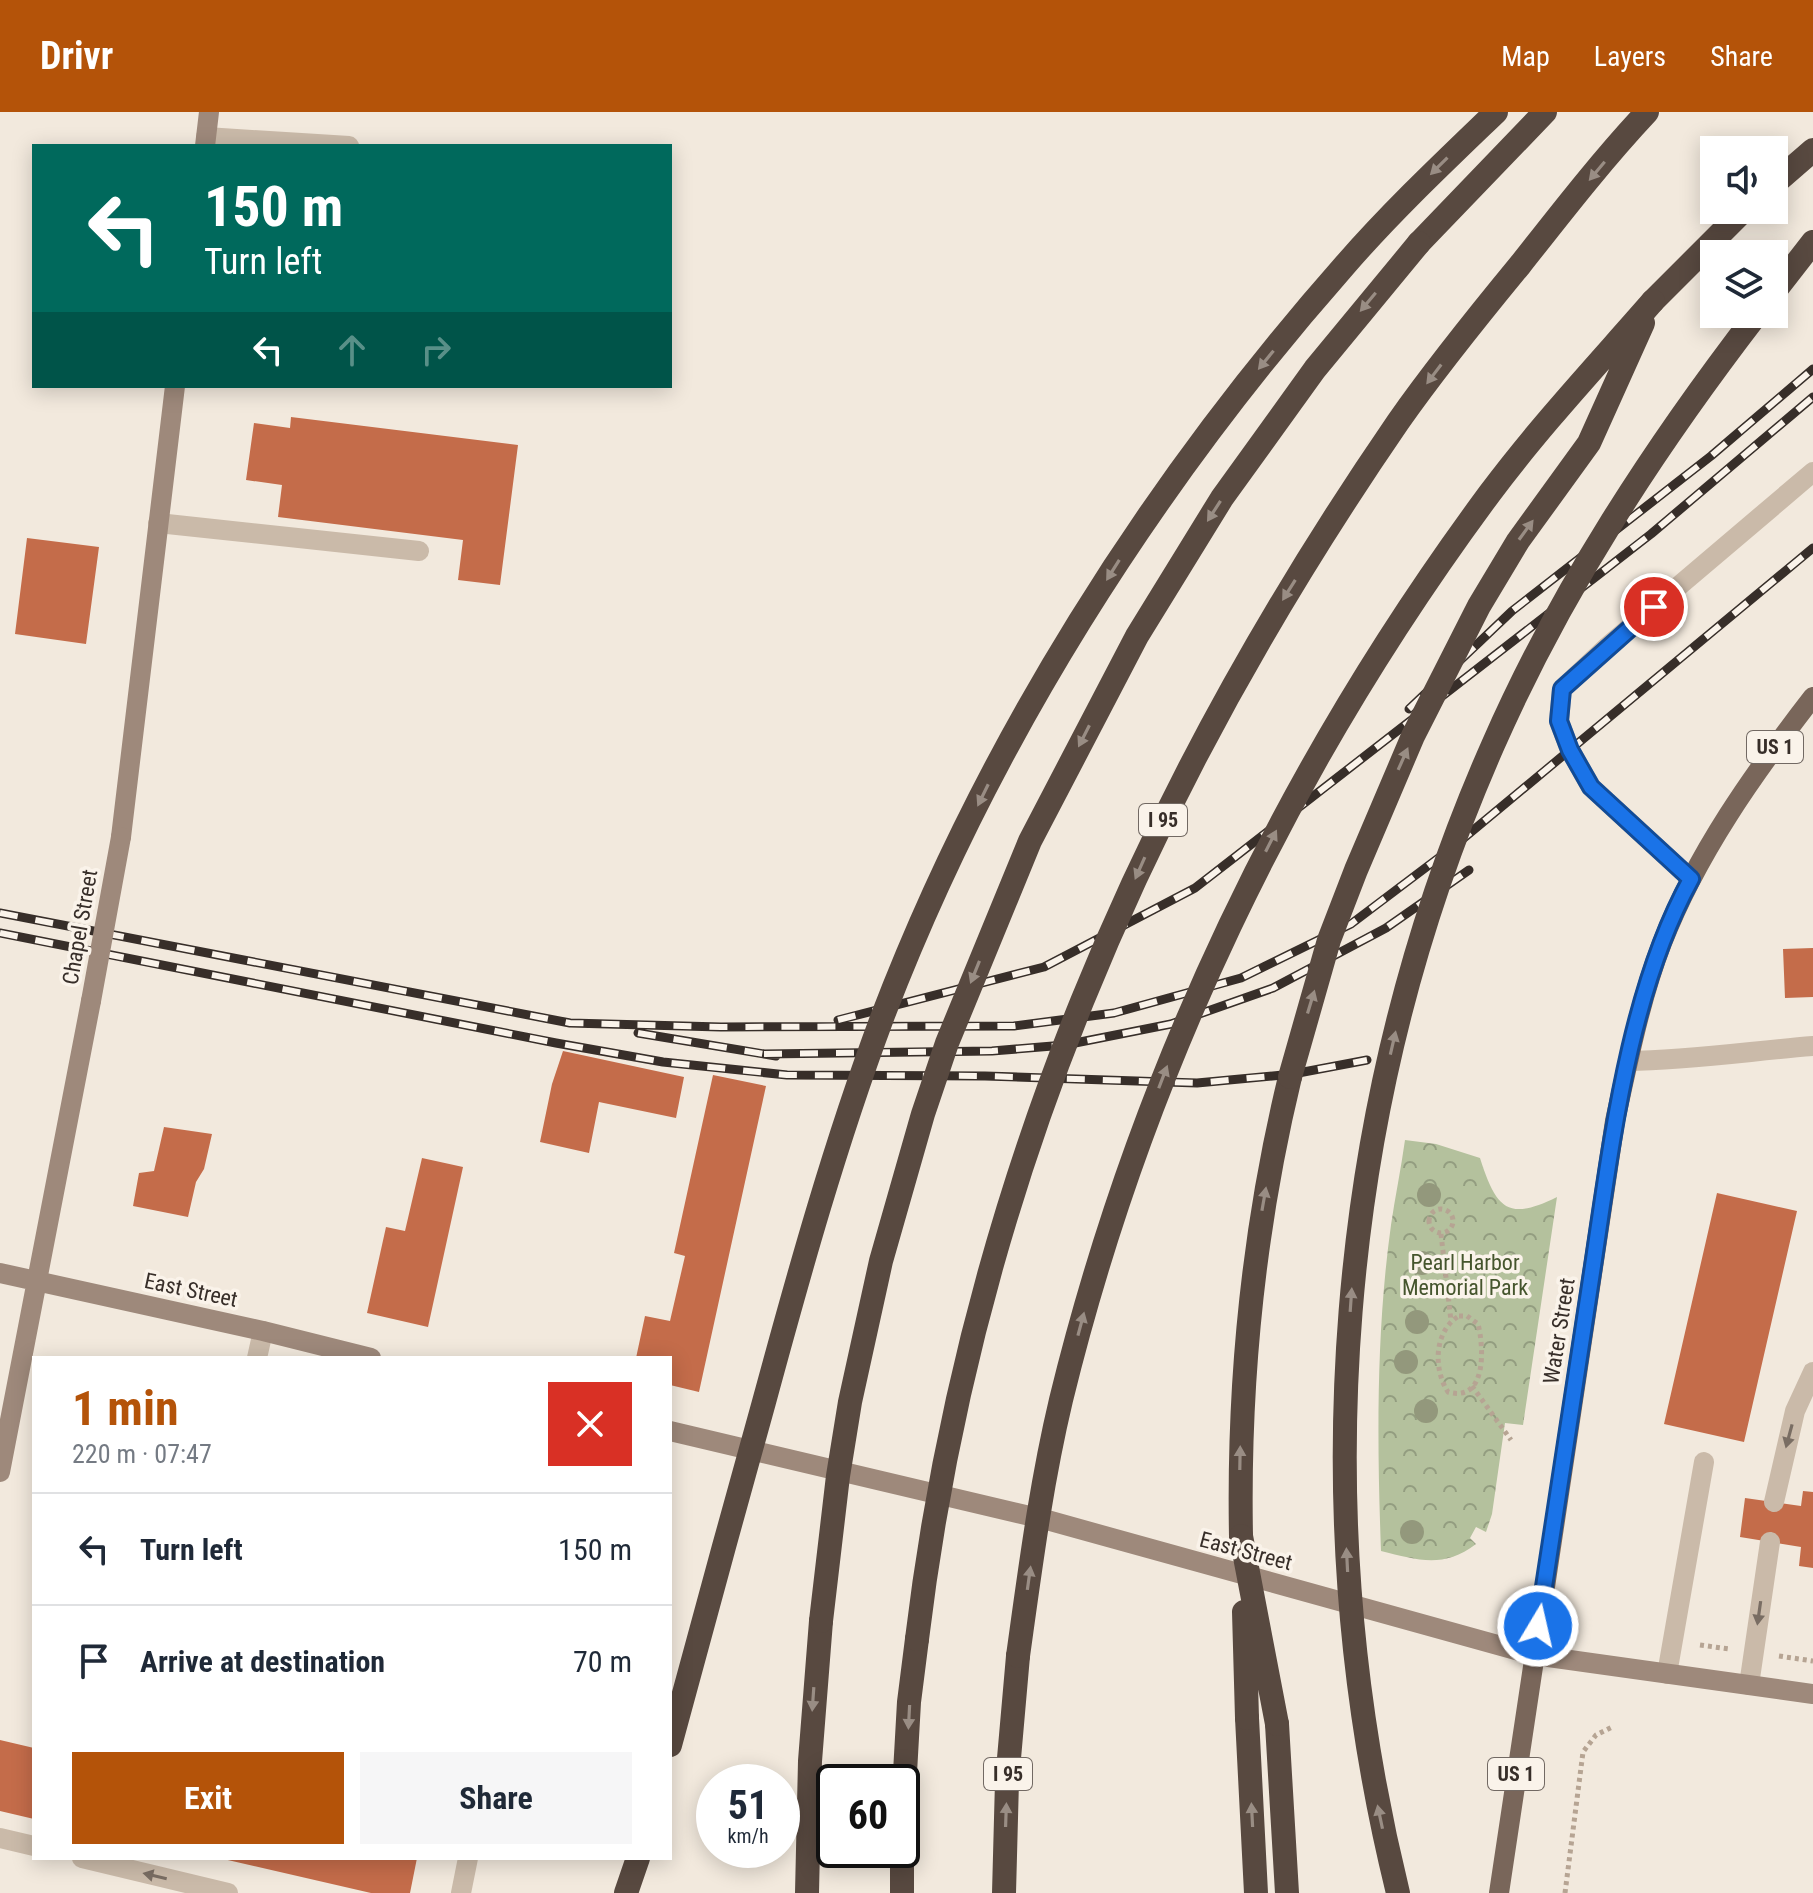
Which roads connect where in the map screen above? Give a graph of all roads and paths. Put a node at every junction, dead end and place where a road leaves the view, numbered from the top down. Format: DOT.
graph roads {
  1 [pos="209,112"];
  2 [pos="1496,112"];
  3 [pos="1545,112"];
  4 [pos="1647,112"];
  5 [pos="205,142"];
  6 [pos="277,144"];
  7 [pos="1813,150"];
  8 [pos="1788,172"];
  9 [pos="1730,224"];
  10 [pos="1813,242"];
  11 [pos="1788,274"];
  12 [pos="1653,301"];
  13 [pos="1747,328"];
  14 [pos="175,388"];
  15 [pos="1813,472"];
  16 [pos="158,523"];
  17 [pos="419,551"];
  18 [pos="1813,697"];
  19 [pos="1691,879"];
  20 [pos="1813,1046"];
  21 [pos="1628,1061"];
  22 [pos="1441,1234"];
  23 [pos="0,1273"];
  24 [pos="37,1281"];
  25 [pos="1451,1321"];
  26 [pos="263,1331"];
  27 [pos="257,1356"];
  28 [pos="363,1356"];
  29 [pos="1813,1372"];
  30 [pos="1472,1386"];
  31 [pos="672,1431"];
  32 [pos="1511,1440"];
  33 [pos="1704,1462"];
  34 [pos="0,1472"];
  35 [pos="1774,1502"];
  36 [pos="1241,1536"];
  37 [pos="1770,1542"];
  38 [pos="1534,1655"];
  39 [pos="1667,1674"];
  40 [pos="1749,1685"];
  41 [pos="1813,1694"];
  42 [pos="1612,1727"];
  43 [pos="672,1738"];
  44 [pos="906,1764"];
  45 [pos="0,1838"];
  46 [pos="32,1846"];
  47 [pos="90,1860"];
  48 [pos="468,1860"];
  49 [pos="637,1860"];
  50 [pos="902,1868"];
  51 [pos="228,1893"];
  52 [pos="461,1893"];
  53 [pos="626,1893"];
  54 [pos="807,1893"];
  55 [pos="902,1893"];
  56 [pos="1004,1893"];
  57 [pos="1256,1893"];
  58 [pos="1287,1893"];
  59 [pos="1398,1893"];
  60 [pos="1499,1893"];
  61 [pos="1565,1893"];
  1 -- 5 [label="main road"];
  2 -- 43 [label="highway, one-way, bridge"];
  3 -- 54 [label="highway, one-way, bridge"];
  4 -- 44 [label="highway, I 95, one-way, bridge"];
  5 -- 6 [label="street"];
  7 -- 8 [label="highway"];
  9 -- 12 [label="highway, I 95"];
  10 -- 11 [label="highway"];
  36 -- 12 [label="highway, one-way, bridge"];
  56 -- 12 [label="highway, I 95, one-way, bridge"];
  59 -- 13 [label="highway, one-way, bridge"];
  14 -- 16 [label="main road, Chapel Street"];
  15 -- 19 [label="street"];
  16 -- 17 [label="street"];
  16 -- 24 [label="main road, Chapel Street, bridge"];
  18 -- 19 [label="main road, Water Street / US 1"];
  19 -- 21 [label="main road, Water Street / US 1"];
  20 -- 21 [label="street"];
  21 -- 38 [label="main road, Water Street / US 1"];
  22 -- 22 [label="path"];
  22 -- 25 [label="path"];
  23 -- 24 [label="main road, East Street"];
  24 -- 26 [label="main road, East Street"];
  24 -- 34 [label="main road, Chapel Street"];
  25 -- 30 [label="path"];
  25 -- 30 [label="path"];
  26 -- 27 [label="street"];
  26 -- 28 [label="main road, East Street"];
  29 -- 35 [label="street, one-way"];
  30 -- 32 [label="path"];
  31 -- 38 [label="main road, East Street"];
  33 -- 39 [label="street"];
  57 -- 36 [label="highway, one-way, bridge"];
  36 -- 58 [label="highway, bridge"];
  37 -- 40 [label="street, one-way"];
  38 -- 39 [label="main road, East Street"];
  38 -- 60 [label="main road, Water Street / US 1"];
  39 -- 40 [label="main road, East Street"];
  40 -- 41 [label="main road, East Street"];
  42 -- 61 [label="path"];
  45 -- 46 [label="street"];
  51 -- 47 [label="street, one-way"];
  48 -- 52 [label="street"];
  49 -- 53 [label="highway"];
  50 -- 55 [label="highway"];
}
